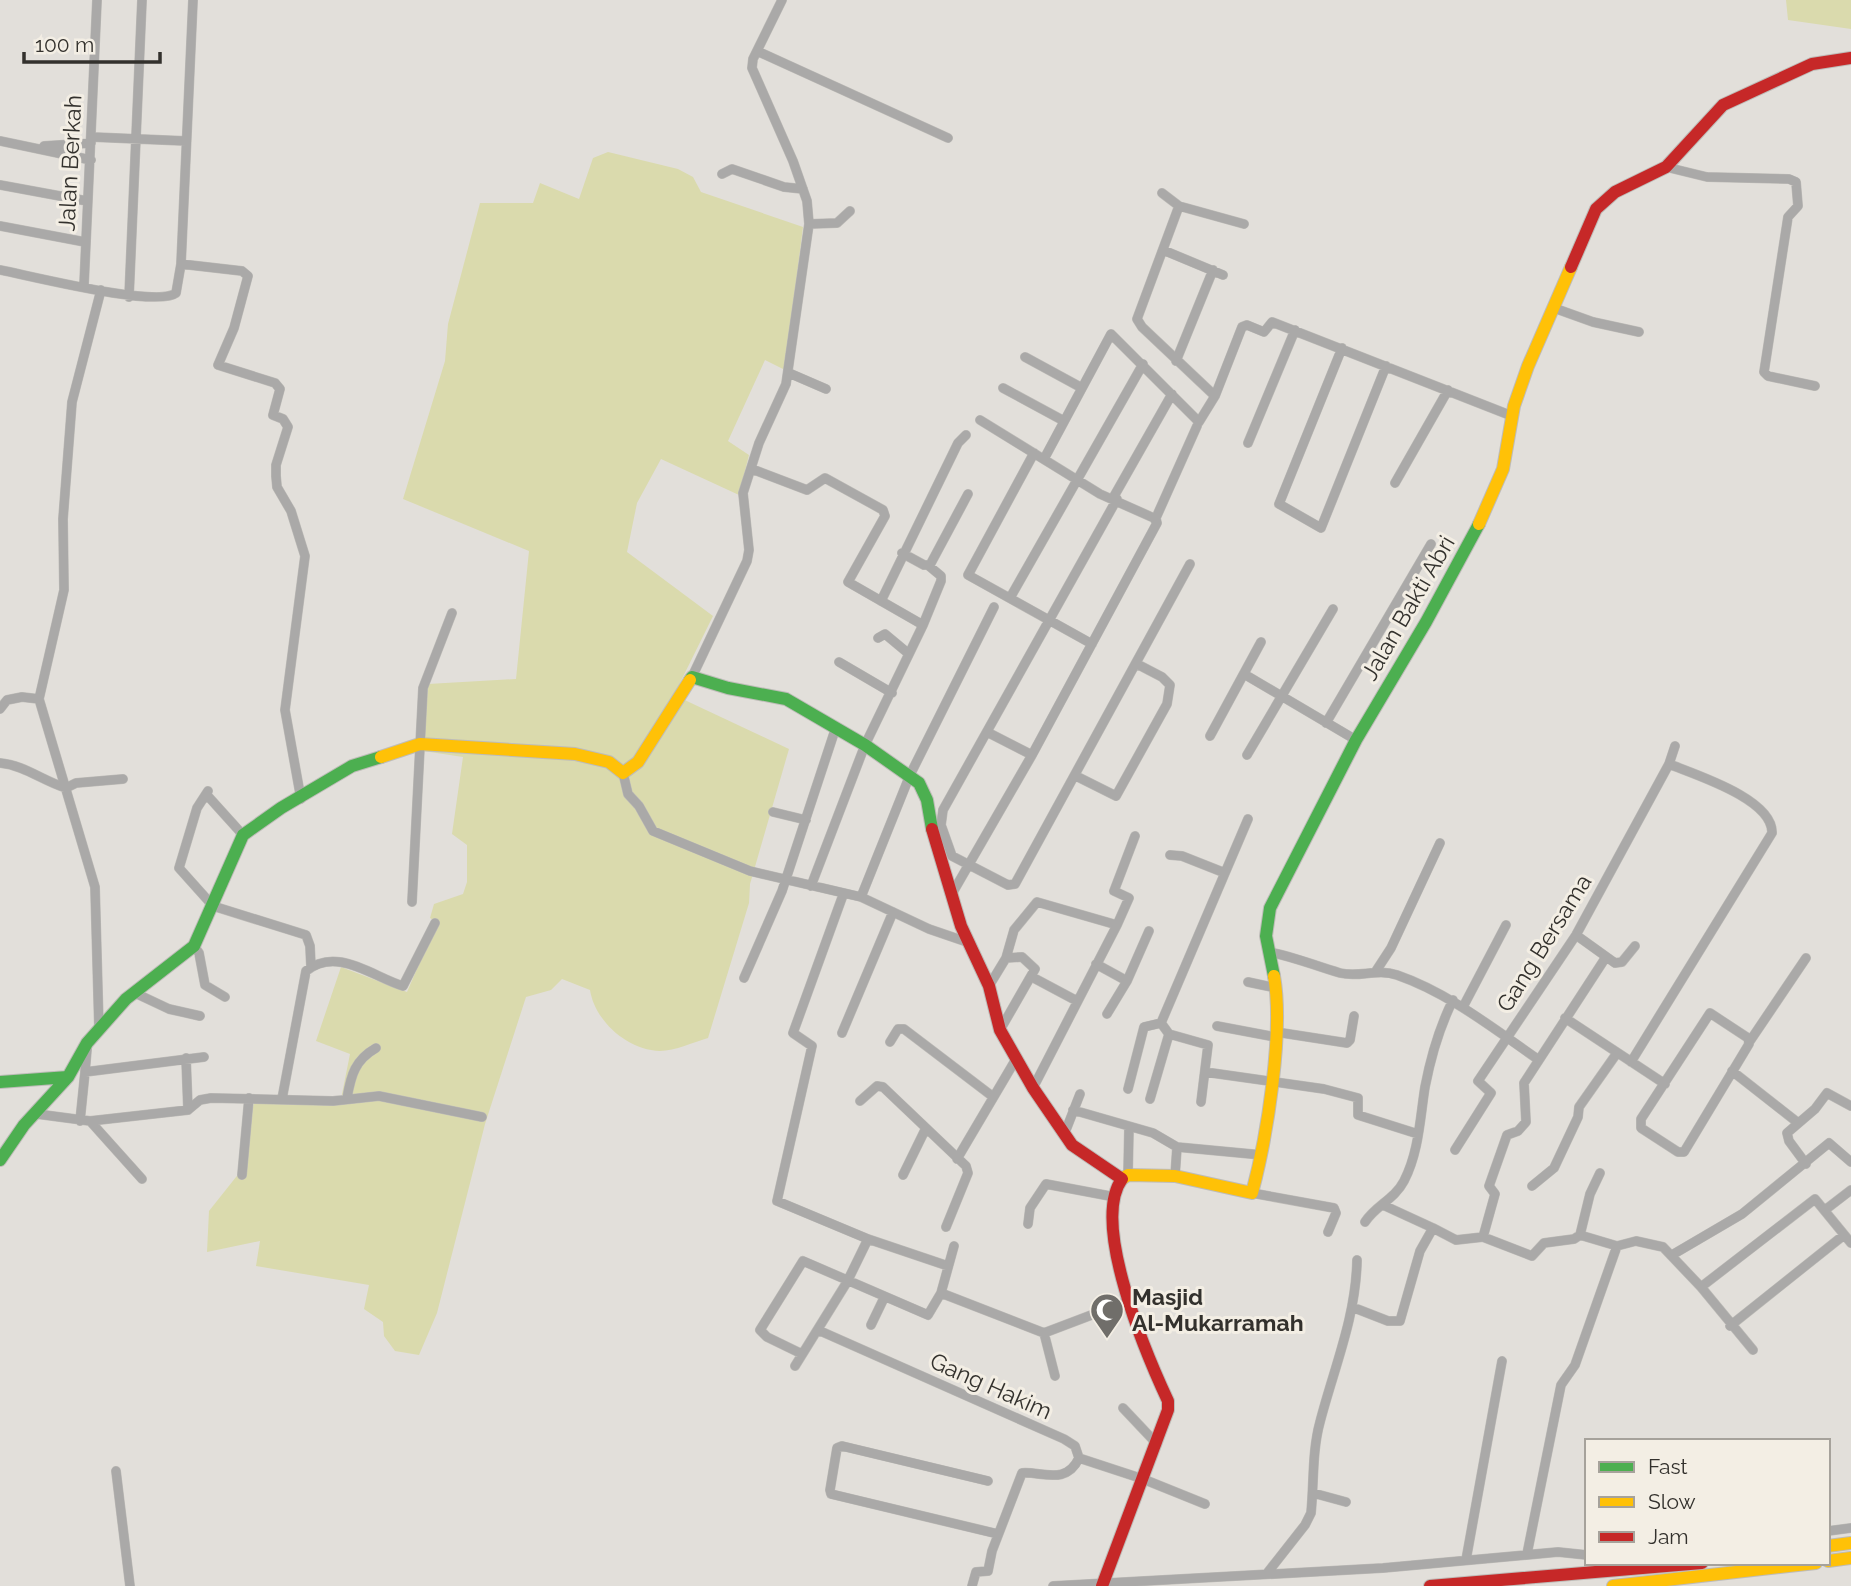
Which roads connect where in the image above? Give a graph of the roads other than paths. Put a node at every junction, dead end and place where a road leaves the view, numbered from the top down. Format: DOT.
graph roads {
  1 [pos="97,0"];
  2 [pos="142,0"];
  3 [pos="193,0"];
  4 [pos="782,0"];
  5 [pos="757,51"];
  6 [pos="1851,58"];
  7 [pos="136,138"];
  8 [pos="948,138"];
  9 [pos="92,140"];
  10 [pos="0,141"];
  11 [pos="186,141"];
  12 [pos="36,146"];
  13 [pos="91,160"];
  14 [pos="1665,167"];
  15 [pos="722,174"];
  16 [pos="0,185"];
  17 [pos="803,189"];
  18 [pos="1161,193"];
  19 [pos="87,201"];
  20 [pos="1179,206"];
  21 [pos="850,211"];
  22 [pos="809,224"];
  23 [pos="1244,225"];
  24 [pos="0,226"];
  25 [pos="85,242"];
  26 [pos="1163,250"];
  27 [pos="181,264"];
  28 [pos="0,270"];
  29 [pos="1213,270"];
  30 [pos="1223,275"];
  31 [pos="84,285"];
  32 [pos="102,290"];
  33 [pos="129,297"];
  34 [pos="1554,309"];
  35 [pos="1295,330"];
  36 [pos="1639,332"];
  37 [pos="1342,348"];
  38 [pos="1025,357"];
  39 [pos="1176,361"];
  40 [pos="1143,364"];
  41 [pos="1386,366"];
  42 [pos="789,373"];
  43 [pos="1815,386"];
  44 [pos="1003,388"];
  45 [pos="1082,388"];
  46 [pos="826,389"];
  47 [pos="1448,390"];
  48 [pos="1172,394"];
  49 [pos="1215,396"];
  50 [pos="1512,416"];
  51 [pos="980,420"];
  52 [pos="1064,421"];
  53 [pos="1197,426"];
  54 [pos="966,435"];
  55 [pos="1248,443"];
  56 [pos="1034,453"];
  57 [pos="1044,459"];
  58 [pos="752,470"];
  59 [pos="1077,477"];
  60 [pos="1395,483"];
  61 [pos="968,494"];
  62 [pos="1115,499"];
  63 [pos="1155,520"];
  64 [pos="1431,544"];
  65 [pos="902,553"];
  66 [pos="1190,564"];
  67 [pos="929,566"];
  68 [pos="1010,598"];
  69 [pos="881,601"];
  70 [pos="995,607"];
  71 [pos="1333,609"];
  72 [pos="452,613"];
  73 [pos="1050,621"];
  74 [pos="923,625"];
  75 [pos="878,638"];
  76 [pos="1261,642"];
  77 [pos="1092,644"];
  78 [pos="909,654"];
  79 [pos="839,663"];
  80 [pos="1138,664"];
  81 [pos="1244,674"];
  82 [pos="692,677"];
  83 [pos="892,693"];
  84 [pos="1282,696"];
  85 [pos="39,699"];
  86 [pos="0,709"];
  87 [pos="1326,723"];
  88 [pos="836,727"];
  89 [pos="987,732"];
  90 [pos="1210,736"];
  91 [pos="1356,740"];
  92 [pos="420,744"];
  93 [pos="865,745"];
  94 [pos="1675,746"];
  95 [pos="1247,754"];
  96 [pos="1032,755"];
  97 [pos="0,762"];
  98 [pos="1669,764"];
  99 [pos="622,773"];
  100 [pos="910,775"];
  101 [pos="1076,776"];
  102 [pos="123,779"];
  103 [pos="66,788"];
  104 [pos="300,799"];
  105 [pos="773,812"];
  106 [pos="1248,819"];
  107 [pos="806,820"];
  108 [pos="243,835"];
  109 [pos="1135,836"];
  110 [pos="1440,843"];
  111 [pos="1170,855"];
  112 [pos="970,867"];
  113 [pos="1224,873"];
  114 [pos="785,881"];
  115 [pos="811,886"];
  116 [pos="953,892"];
  117 [pos="843,895"];
  118 [pos="862,897"];
  119 [pos="412,902"];
  120 [pos="213,906"];
  121 [pos="893,912"];
  122 [pos="435,923"];
  123 [pos="1116,925"];
  124 [pos="1506,925"];
  125 [pos="1149,931"];
  126 [pos="1576,935"];
  127 [pos="967,942"];
  128 [pos="194,946"];
  129 [pos="1635,946"];
  130 [pos="1268,952"];
  131 [pos="1606,957"];
  132 [pos="1006,958"];
  133 [pos="1806,958"];
  134 [pos="1096,964"];
  135 [pos="311,967"];
  136 [pos="1376,971"];
  137 [pos="1032,977"];
  138 [pos="744,978"];
  139 [pos="1127,981"];
  140 [pos="1248,982"];
  141 [pos="989,986"];
  142 [pos="1276,988"];
  143 [pos="135,993"];
  144 [pos="225,997"];
  145 [pos="1453,1000"];
  146 [pos="1077,1001"];
  147 [pos="1462,1007"];
  148 [pos="1107,1014"];
  149 [pos="200,1016"];
  150 [pos="1354,1016"];
  151 [pos="1565,1018"];
  152 [pos="1161,1023"];
  153 [pos="1217,1026"];
  154 [pos="99,1029"];
  155 [pos="1000,1030"];
  156 [pos="842,1033"];
  157 [pos="1168,1034"];
  158 [pos="1276,1035"];
  159 [pos="1507,1038"];
  160 [pos="1750,1041"];
  161 [pos="890,1042"];
  162 [pos="87,1043"];
  163 [pos="376,1048"];
  164 [pos="1617,1053"];
  165 [pos="204,1057"];
  166 [pos="186,1058"];
  167 [pos="1016,1059"];
  168 [pos="1539,1060"];
  169 [pos="1631,1062"];
  170 [pos="1732,1071"];
  171 [pos="85,1072"];
  172 [pos="1205,1072"];
  173 [pos="68,1077"];
  174 [pos="0,1082"];
  175 [pos="1272,1083"];
  176 [pos="1665,1084"];
  177 [pos="1032,1088"];
  178 [pos="1128,1089"];
  179 [pos="1080,1094"];
  180 [pos="992,1096"];
  181 [pos="249,1098"];
  182 [pos="347,1098"];
  183 [pos="282,1099"];
  184 [pos="1150,1099"];
  185 [pos="860,1101"];
  186 [pos="1201,1102"];
  187 [pos="1851,1106"];
  188 [pos="188,1110"];
  189 [pos="1073,1110"];
  190 [pos="37,1114"];
  191 [pos="482,1117"];
  192 [pos="85,1121"];
  193 [pos="1797,1122"];
  194 [pos="1129,1127"];
  195 [pos="925,1130"];
  196 [pos="1418,1134"];
  197 [pos="1063,1135"];
  198 [pos="1177,1147"];
  199 [pos="1455,1150"];
  200 [pos="1262,1155"];
  201 [pos="957,1159"];
  202 [pos="0,1160"];
  203 [pos="1851,1162"];
  204 [pos="1806,1164"];
  205 [pos="1600,1173"];
  206 [pos="242,1175"];
  207 [pos="903,1175"];
  208 [pos="1175,1176"];
  209 [pos="1125,1177"];
  210 [pos="142,1179"];
  211 [pos="1532,1186"];
  212 [pos="1851,1190"];
  213 [pos="1252,1193"];
  214 [pos="1115,1197"];
  215 [pos="1383,1205"];
  216 [pos="1825,1210"];
  217 [pos="1365,1222"];
  218 [pos="1028,1224"];
  219 [pos="946,1227"];
  220 [pos="1433,1228"];
  221 [pos="1328,1232"];
  222 [pos="1580,1235"];
  223 [pos="1844,1235"];
  224 [pos="1483,1237"];
  225 [pos="868,1239"];
  226 [pos="1851,1243"];
  227 [pos="954,1246"];
  228 [pos="1617,1246"];
  229 [pos="1672,1255"];
  230 [pos="1357,1260"];
  231 [pos="948,1266"];
  232 [pos="847,1283"];
  233 [pos="1701,1287"];
  234 [pos="941,1293"];
  235 [pos="884,1298"];
  236 [pos="1131,1300"];
  237 [pos="1352,1307"];
  238 [pos="871,1325"];
  239 [pos="1730,1326"];
  240 [pos="818,1330"];
  241 [pos="1044,1333"];
  242 [pos="1753,1350"];
  243 [pos="802,1354"];
  244 [pos="1502,1361"];
  245 [pos="794,1366"];
  246 [pos="1055,1376"];
  247 [pos="1124,1408"];
  248 [pos="1157,1444"];
  249 [pos="1079,1458"];
  250 [pos="116,1471"];
  251 [pos="1143,1479"];
  252 [pos="988,1481"];
  253 [pos="1313,1493"];
  254 [pos="1346,1502"];
  255 [pos="1205,1504"];
  256 [pos="1851,1528"];
  257 [pos="1830,1531"];
  258 [pos="998,1534"];
  259 [pos="1851,1543"];
  260 [pos="1830,1546"];
  261 [pos="1527,1554"];
  262 [pos="1585,1555"];
  263 [pos="1851,1558"];
  264 [pos="1465,1560"];
  265 [pos="1830,1561"];
  266 [pos="1678,1565"];
  267 [pos="1798,1565"];
  268 [pos="1268,1572"];
  269 [pos="1102,1584"];
  270 [pos="130,1586"];
  271 [pos="972,1586"];
  272 [pos="1052,1586"];
  273 [pos="1430,1586"];
  274 [pos="1613,1586"];
  1 -- 9 [label="street, Jalan Berkah"];
  2 -- 7 [label="street"];
  3 -- 11 [label="street"];
  4 -- 5 [label="street"];
  5 -- 8 [label="street"];
  5 -- 17 [label="street"];
  6 -- 14 [label="main road, Jalan Bakti Abri"];
  7 -- 9 [label="street"];
  7 -- 11 [label="street"];
  7 -- 33 [label="street"];
  9 -- 12 [label="street"];
  9 -- 13 [label="street, Jalan Berkah"];
  10 -- 12 [label="street"];
  11 -- 27 [label="street"];
  12 -- 13 [label="street"];
  13 -- 19 [label="street, Jalan Berkah"];
  14 -- 34 [label="main road, Jalan Bakti Abri"];
  14 -- 43 [label="street"];
  15 -- 17 [label="street"];
  16 -- 19 [label="street"];
  17 -- 22 [label="street"];
  18 -- 20 [label="street"];
  19 -- 25 [label="street, Jalan Berkah"];
  20 -- 23 [label="street"];
  20 -- 26 [label="street"];
  21 -- 22 [label="street"];
  22 -- 42 [label="street"];
  24 -- 25 [label="street"];
  25 -- 31 [label="street, Jalan Berkah"];
  26 -- 29 [label="street"];
  26 -- 39 [label="street"];
  27 -- 33 [label="street"];
  27 -- 104 [label="street"];
  28 -- 31 [label="street"];
  29 -- 30 [label="street"];
  29 -- 39 [label="street"];
  31 -- 32 [label="street"];
  32 -- 33 [label="street"];
  32 -- 85 [label="street"];
  34 -- 36 [label="street"];
  34 -- 50 [label="main road, Jalan Bakti Abri"];
  35 -- 37 [label="street"];
  35 -- 49 [label="street"];
  35 -- 55 [label="street"];
  37 -- 41 [label="street"];
  37 -- 41 [label="street"];
  38 -- 45 [label="street"];
  39 -- 49 [label="street"];
  40 -- 45 [label="street"];
  40 -- 48 [label="street"];
  40 -- 59 [label="street"];
  41 -- 47 [label="street"];
  42 -- 46 [label="street"];
  42 -- 58 [label="street"];
  44 -- 52 [label="street"];
  45 -- 52 [label="street"];
  47 -- 50 [label="street"];
  47 -- 60 [label="street"];
  48 -- 49 [label="street"];
  48 -- 62 [label="street"];
  50 -- 91 [label="main road, Jalan Bakti Abri"];
  51 -- 56 [label="street"];
  52 -- 57 [label="street"];
  53 -- 63 [label="street"];
  54 -- 65 [label="street"];
  56 -- 57 [label="street"];
  56 -- 68 [label="street"];
  57 -- 59 [label="street"];
  58 -- 69 [label="street"];
  58 -- 82 [label="street"];
  59 -- 62 [label="street"];
  59 -- 68 [label="street"];
  61 -- 67 [label="street"];
  62 -- 63 [label="street"];
  62 -- 73 [label="street"];
  63 -- 77 [label="street"];
  64 -- 87 [label="street"];
  65 -- 67 [label="street"];
  65 -- 69 [label="street"];
  66 -- 80 [label="street"];
  67 -- 74 [label="street"];
  68 -- 73 [label="street"];
  69 -- 74 [label="street"];
  70 -- 100 [label="street"];
  71 -- 84 [label="street"];
  72 -- 92 [label="street"];
  73 -- 77 [label="street"];
  73 -- 89 [label="street"];
  74 -- 78 [label="street"];
  75 -- 78 [label="street"];
  76 -- 81 [label="street"];
  77 -- 96 [label="street"];
  78 -- 83 [label="street"];
  79 -- 83 [label="street"];
  80 -- 101 [label="street"];
  80 -- 101 [label="street"];
  81 -- 84 [label="street"];
  81 -- 90 [label="street"];
  82 -- 88 [label="main road"];
  82 -- 99 [label="main road"];
  83 -- 93 [label="street"];
  84 -- 87 [label="street"];
  84 -- 95 [label="street"];
  85 -- 86 [label="street"];
  85 -- 103 [label="street"];
  87 -- 91 [label="street"];
  88 -- 93 [label="main road"];
  88 -- 107 [label="street"];
  89 -- 96 [label="street"];
  89 -- 112 [label="street"];
  91 -- 130 [label="main road, Jalan Bakti Abri"];
  92 -- 99 [label="main road"];
  92 -- 104 [label="main road"];
  92 -- 119 [label="street"];
  93 -- 100 [label="main road"];
  93 -- 115 [label="street"];
  94 -- 98 [label="street, Gang Bersama"];
  96 -- 112 [label="street"];
  97 -- 103 [label="street"];
  98 -- 126 [label="street, Gang Bersama"];
  98 -- 169 [label="street"];
  99 -- 114 [label="street"];
  100 -- 116 [label="main road"];
  100 -- 118 [label="street"];
  101 -- 112 [label="street"];
  102 -- 103 [label="street"];
  103 -- 154 [label="street"];
  104 -- 108 [label="main road"];
  105 -- 107 [label="street"];
  106 -- 113 [label="street"];
  107 -- 114 [label="street"];
  108 -- 120 [label="main road"];
  108 -- 120 [label="street"];
  109 -- 123 [label="street"];
  110 -- 136 [label="street"];
  111 -- 113 [label="street"];
  112 -- 116 [label="street"];
  113 -- 152 [label="street"];
  114 -- 115 [label="street"];
  114 -- 138 [label="street"];
  115 -- 117 [label="street"];
  116 -- 127 [label="main road"];
  117 -- 118 [label="street"];
  117 -- 225 [label="street"];
  118 -- 121 [label="street"];
  120 -- 128 [label="main road"];
  120 -- 135 [label="street"];
  121 -- 127 [label="street"];
  121 -- 156 [label="street"];
  122 -- 135 [label="street"];
  123 -- 132 [label="street"];
  123 -- 134 [label="street"];
  124 -- 147 [label="street"];
  125 -- 139 [label="street"];
  126 -- 131 [label="street"];
  126 -- 159 [label="street, Gang Bersama"];
  127 -- 141 [label="main road"];
  128 -- 143 [label="main road"];
  128 -- 144 [label="street"];
  129 -- 131 [label="street"];
  130 -- 136 [label="street"];
  130 -- 142 [label="main road, Jalan Bakti Abri"];
  131 -- 151 [label="street"];
  132 -- 137 [label="street"];
  132 -- 141 [label="street"];
  133 -- 160 [label="street"];
  134 -- 139 [label="street"];
  134 -- 146 [label="street"];
  135 -- 183 [label="street"];
  136 -- 145 [label="street"];
  137 -- 146 [label="street"];
  137 -- 155 [label="street"];
  139 -- 148 [label="street"];
  140 -- 142 [label="street"];
  141 -- 155 [label="main road"];
  142 -- 158 [label="main road, Jalan Bakti Abri"];
  143 -- 149 [label="street"];
  143 -- 154 [label="main road"];
  145 -- 147 [label="street"];
  145 -- 196 [label="street"];
  146 -- 177 [label="street"];
  147 -- 159 [label="street"];
  150 -- 158 [label="street"];
  151 -- 164 [label="street"];
  151 -- 168 [label="street"];
  152 -- 157 [label="street"];
  152 -- 178 [label="street"];
  153 -- 158 [label="street"];
  154 -- 162 [label="main road"];
  155 -- 167 [label="main road"];
  157 -- 172 [label="street"];
  157 -- 184 [label="street"];
  158 -- 175 [label="main road, Jalan Bakti Abri"];
  159 -- 168 [label="street"];
  159 -- 199 [label="street, Gang Bersama"];
  160 -- 170 [label="street"];
  160 -- 176 [label="street"];
  161 -- 180 [label="street"];
  162 -- 171 [label="street"];
  162 -- 173 [label="main road"];
  163 -- 182 [label="street"];
  164 -- 169 [label="street"];
  164 -- 211 [label="street"];
  165 -- 166 [label="street"];
  166 -- 171 [label="street"];
  166 -- 188 [label="street"];
  167 -- 177 [label="main road"];
  167 -- 180 [label="street"];
  168 -- 224 [label="street"];
  169 -- 176 [label="street"];
  170 -- 176 [label="street"];
  170 -- 193 [label="street"];
  171 -- 192 [label="street"];
  172 -- 175 [label="street"];
  172 -- 186 [label="street"];
  173 -- 174 [label="main road"];
  173 -- 190 [label="main road"];
  175 -- 196 [label="street"];
  175 -- 200 [label="main road, Jalan Bakti Abri"];
  177 -- 197 [label="main road"];
  179 -- 189 [label="street"];
  180 -- 201 [label="street"];
  181 -- 183 [label="street"];
  181 -- 188 [label="street"];
  181 -- 206 [label="street"];
  182 -- 183 [label="street"];
  182 -- 191 [label="street"];
  185 -- 195 [label="street"];
  187 -- 193 [label="street"];
  188 -- 192 [label="street"];
  189 -- 194 [label="street"];
  189 -- 197 [label="street"];
  190 -- 192 [label="street"];
  190 -- 202 [label="main road"];
  192 -- 210 [label="street"];
  193 -- 204 [label="street"];
  194 -- 198 [label="street"];
  194 -- 209 [label="street"];
  195 -- 201 [label="street"];
  195 -- 207 [label="street"];
  196 -- 215 [label="street"];
  197 -- 209 [label="main road"];
  198 -- 200 [label="street"];
  198 -- 208 [label="street"];
  200 -- 213 [label="main road, Jalan Bakti Abri"];
  201 -- 219 [label="street"];
  203 -- 204 [label="street"];
  204 -- 229 [label="street"];
  205 -- 222 [label="street"];
  208 -- 209 [label="main road"];
  208 -- 213 [label="main road"];
  209 -- 214 [label="main road"];
  212 -- 216 [label="street"];
  213 -- 221 [label="street"];
  214 -- 218 [label="street"];
  214 -- 236 [label="main road"];
  215 -- 217 [label="street"];
  215 -- 220 [label="street"];
  216 -- 223 [label="street"];
  216 -- 233 [label="street"];
  220 -- 224 [label="street"];
  220 -- 237 [label="street"];
  222 -- 224 [label="street"];
  222 -- 228 [label="street"];
  223 -- 226 [label="street"];
  223 -- 239 [label="street"];
  225 -- 231 [label="street"];
  225 -- 232 [label="street"];
  227 -- 231 [label="street"];
  228 -- 229 [label="street"];
  228 -- 261 [label="street"];
  229 -- 233 [label="street"];
  230 -- 237 [label="street"];
  231 -- 234 [label="street"];
  232 -- 235 [label="street"];
  232 -- 240 [label="street"];
  232 -- 243 [label="street"];
  233 -- 239 [label="street"];
  234 -- 235 [label="street"];
  234 -- 241 [label="street"];
  235 -- 238 [label="street"];
  236 -- 241 [label="street"];
  236 -- 248 [label="main road"];
  237 -- 253 [label="street"];
  239 -- 242 [label="street"];
  240 -- 243 [label="street"];
  240 -- 249 [label="street, Gang Hakim"];
  241 -- 246 [label="street"];
  243 -- 245 [label="street"];
  244 -- 264 [label="street"];
  247 -- 248 [label="street"];
  248 -- 251 [label="main road"];
  249 -- 251 [label="street, Gang Hakim"];
  249 -- 258 [label="street"];
  250 -- 270 [label="street"];
  251 -- 255 [label="street, Gang Hakim"];
  251 -- 269 [label="main road"];
  252 -- 258 [label="street"];
  253 -- 254 [label="street"];
  253 -- 268 [label="street"];
  256 -- 257 [label="street"];
  258 -- 271 [label="street"];
  259 -- 260 [label="main road"];
  261 -- 262 [label="street"];
  261 -- 264 [label="street"];
  263 -- 265 [label="main road"];
  264 -- 268 [label="street"];
  266 -- 273 [label="main road"];
  267 -- 274 [label="main road"];
  268 -- 269 [label="street"];
  269 -- 272 [label="street"];
}
